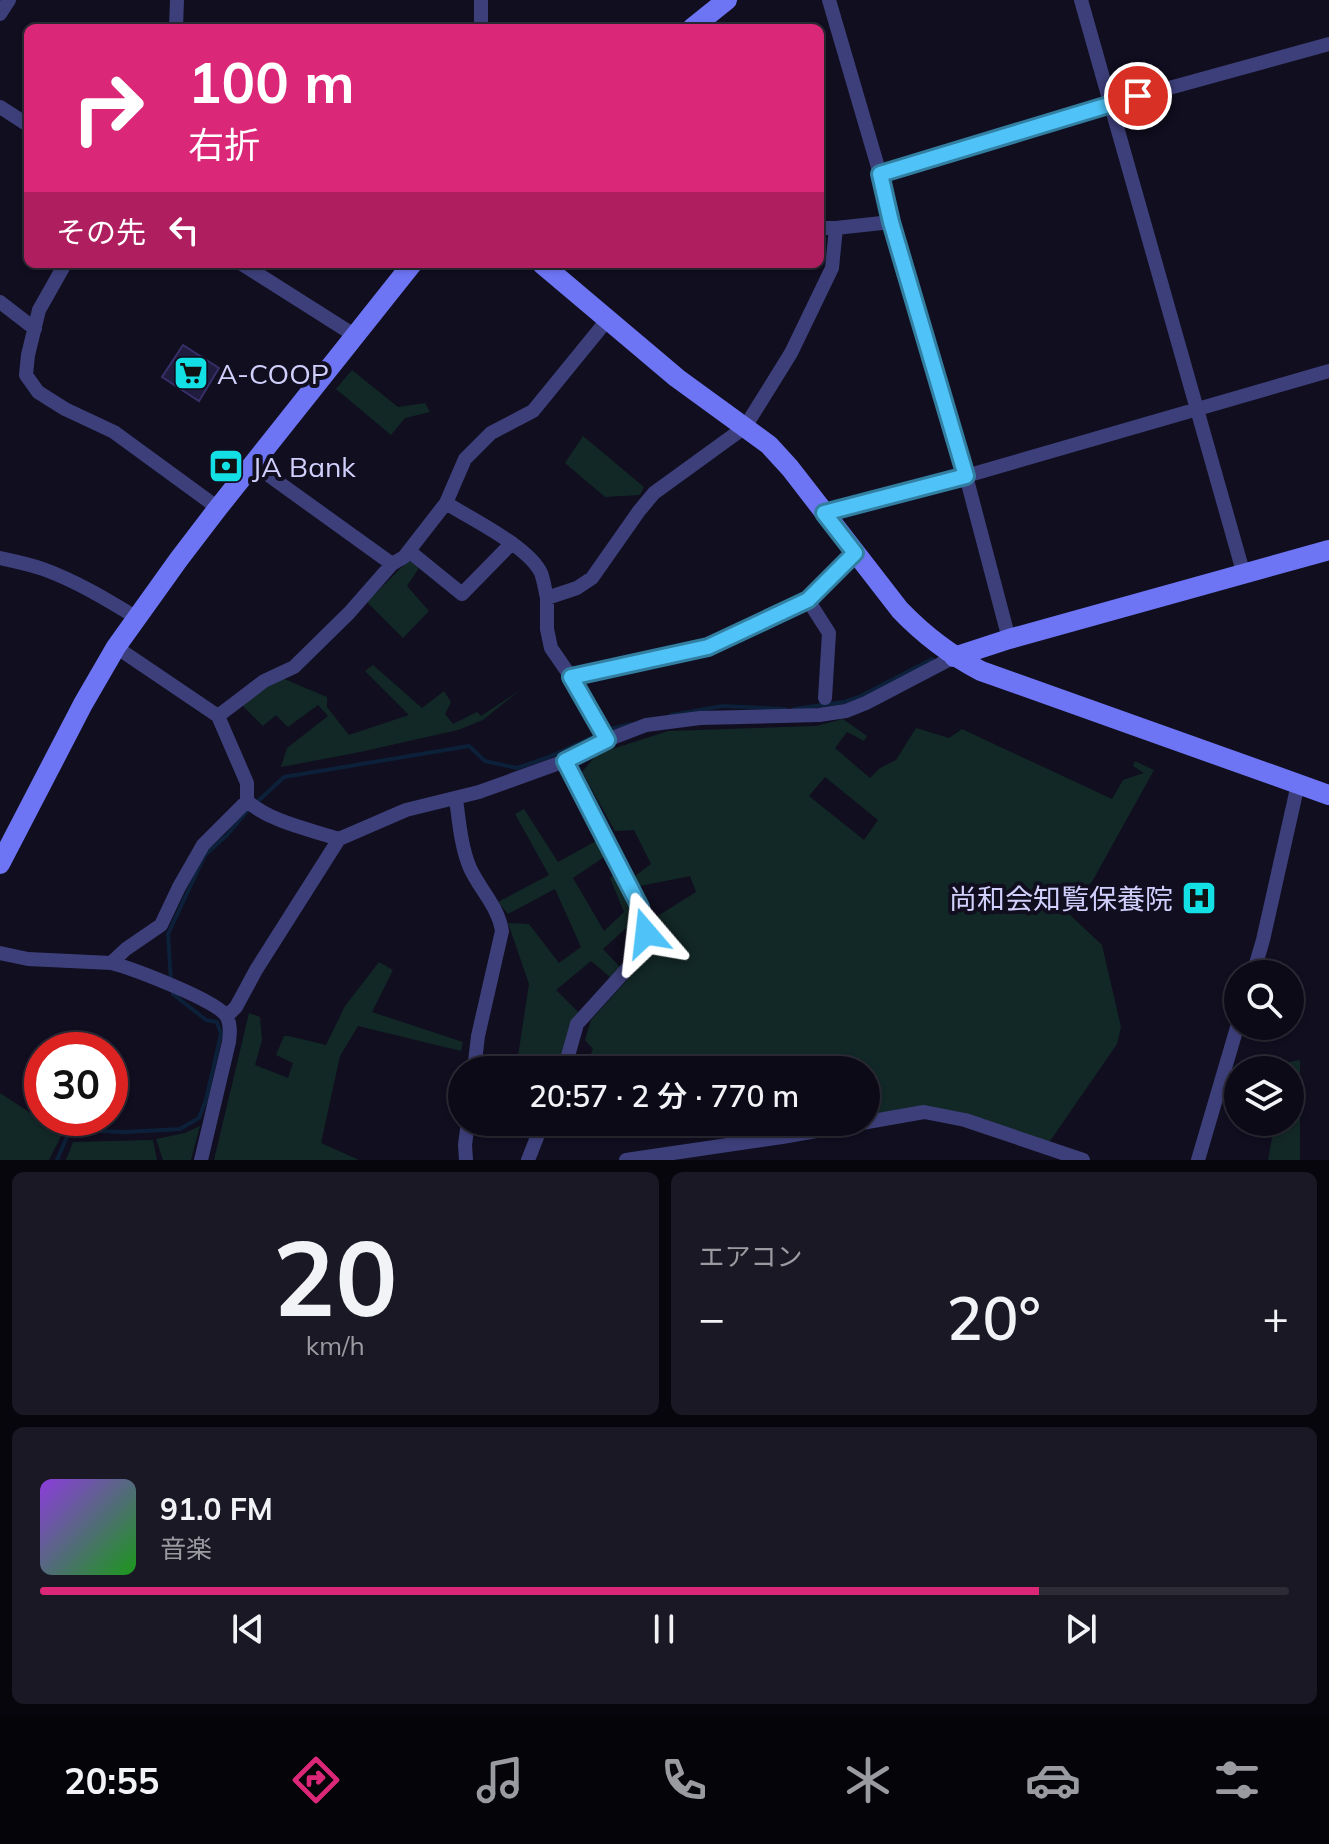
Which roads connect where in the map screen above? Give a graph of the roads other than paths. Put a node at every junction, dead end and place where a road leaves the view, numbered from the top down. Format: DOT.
graph roads {
  1 [pos="9,0"];
  2 [pos="177,0"];
  3 [pos="481,0"];
  4 [pos="727,0"];
  5 [pos="829,0"];
  6 [pos="1081,0"];
  7 [pos="0,14"];
  8 [pos="176,24"];
  9 [pos="481,24"];
  10 [pos="697,24"];
  11 [pos="1329,44"];
  12 [pos="1111,104"];
  13 [pos="0,107"];
  14 [pos="24,122"];
  15 [pos="880,174"];
  16 [pos="891,222"];
  17 [pos="824,228"];
  18 [pos="836,228"];
  19 [pos="63,268"];
  20 [pos="248,268"];
  21 [pos="409,268"];
  22 [pos="547,268"];
  23 [pos="0,302"];
  24 [pos="608,319"];
  25 [pos="35,329"];
  26 [pos="354,335"];
  27 [pos="1329,371"];
  28 [pos="1196,409"];
  29 [pos="745,427"];
  30 [pos="253,464"];
  31 [pos="966,476"];
  32 [pos="446,503"];
  33 [pos="218,508"];
  34 [pos="824,513"];
  35 [pos="512,543"];
  36 [pos="1329,550"];
  37 [pos="409,551"];
  38 [pos="855,553"];
  39 [pos="0,558"];
  40 [pos="392,564"];
  41 [pos="1244,575"];
  42 [pos="547,598"];
  43 [pos="808,600"];
  44 [pos="137,618"];
  45 [pos="1009,639"];
  46 [pos="116,647"];
  47 [pos="954,657"];
  48 [pos="571,677"];
  49 [pos="825,698"];
  50 [pos="218,716"];
  51 [pos="604,734"];
  52 [pos="565,761"];
  53 [pos="1298,784"];
  54 [pos="1329,795"];
  55 [pos="456,799"];
  56 [pos="251,804"];
  57 [pos="339,839"];
  58 [pos="0,864"];
  59 [pos="0,953"];
  60 [pos="1257,960"];
  61 [pos="111,963"];
  62 [pos="227,1016"];
  63 [pos="1233,1040"];
  64 [pos="476,1056"];
  65 [pos="568,1056"];
  66 [pos="466,1136"];
  67 [pos="537,1136"];
  68 [pos="201,1160"];
  69 [pos="466,1160"];
  70 [pos="528,1160"];
  71 [pos="626,1160"];
  72 [pos="1083,1160"];
  73 [pos="1198,1160"];
  1 -- 7 [label="street"];
  2 -- 8 [label="street"];
  3 -- 9 [label="street"];
  4 -- 10 [label="street"];
  5 -- 15 [label="street"];
  6 -- 12 [label="street"];
  11 -- 12 [label="street"];
  12 -- 15 [label="street"];
  12 -- 28 [label="street"];
  13 -- 14 [label="street"];
  15 -- 16 [label="street"];
  16 -- 18 [label="street"];
  16 -- 31 [label="street"];
  17 -- 18 [label="street"];
  18 -- 29 [label="street"];
  19 -- 25 [label="street"];
  20 -- 26 [label="street"];
  21 -- 26 [label="street"];
  22 -- 24 [label="street"];
  23 -- 25 [label="street"];
  24 -- 29 [label="street"];
  24 -- 32 [label="street"];
  25 -- 33 [label="street"];
  26 -- 30 [label="street"];
  27 -- 28 [label="street"];
  28 -- 31 [label="street"];
  28 -- 41 [label="street"];
  29 -- 34 [label="street"];
  29 -- 42 [label="street"];
  30 -- 33 [label="street"];
  30 -- 40 [label="street"];
  31 -- 34 [label="street"];
  31 -- 45 [label="street"];
  32 -- 35 [label="street"];
  32 -- 37 [label="street"];
  33 -- 44 [label="street"];
  34 -- 38 [label="street"];
  35 -- 37 [label="street"];
  35 -- 42 [label="street"];
  36 -- 41 [label="street"];
  37 -- 40 [label="street"];
  38 -- 43 [label="street"];
  38 -- 47 [label="street"];
  39 -- 44 [label="street"];
  40 -- 50 [label="street"];
  41 -- 45 [label="street"];
  42 -- 48 [label="street"];
  43 -- 48 [label="street"];
  43 -- 49 [label="street"];
  44 -- 46 [label="street"];
  45 -- 47 [label="street"];
  46 -- 50 [label="street"];
  46 -- 58 [label="street"];
  47 -- 51 [label="street"];
  47 -- 53 [label="street"];
  48 -- 51 [label="street"];
  50 -- 56 [label="street"];
  51 -- 52 [label="street"];
  52 -- 55 [label="street"];
  52 -- 65 [label="street"];
  53 -- 54 [label="street"];
  53 -- 60 [label="street"];
  55 -- 57 [label="street"];
  55 -- 64 [label="street"];
  56 -- 57 [label="street"];
  56 -- 61 [label="street"];
  57 -- 62 [label="street"];
  59 -- 61 [label="street"];
  61 -- 62 [label="street"];
  62 -- 68 [label="street"];
  63 -- 73 [label="street"];
  66 -- 69 [label="street"];
  67 -- 70 [label="street"];
  71 -- 72 [label="street"];
}
